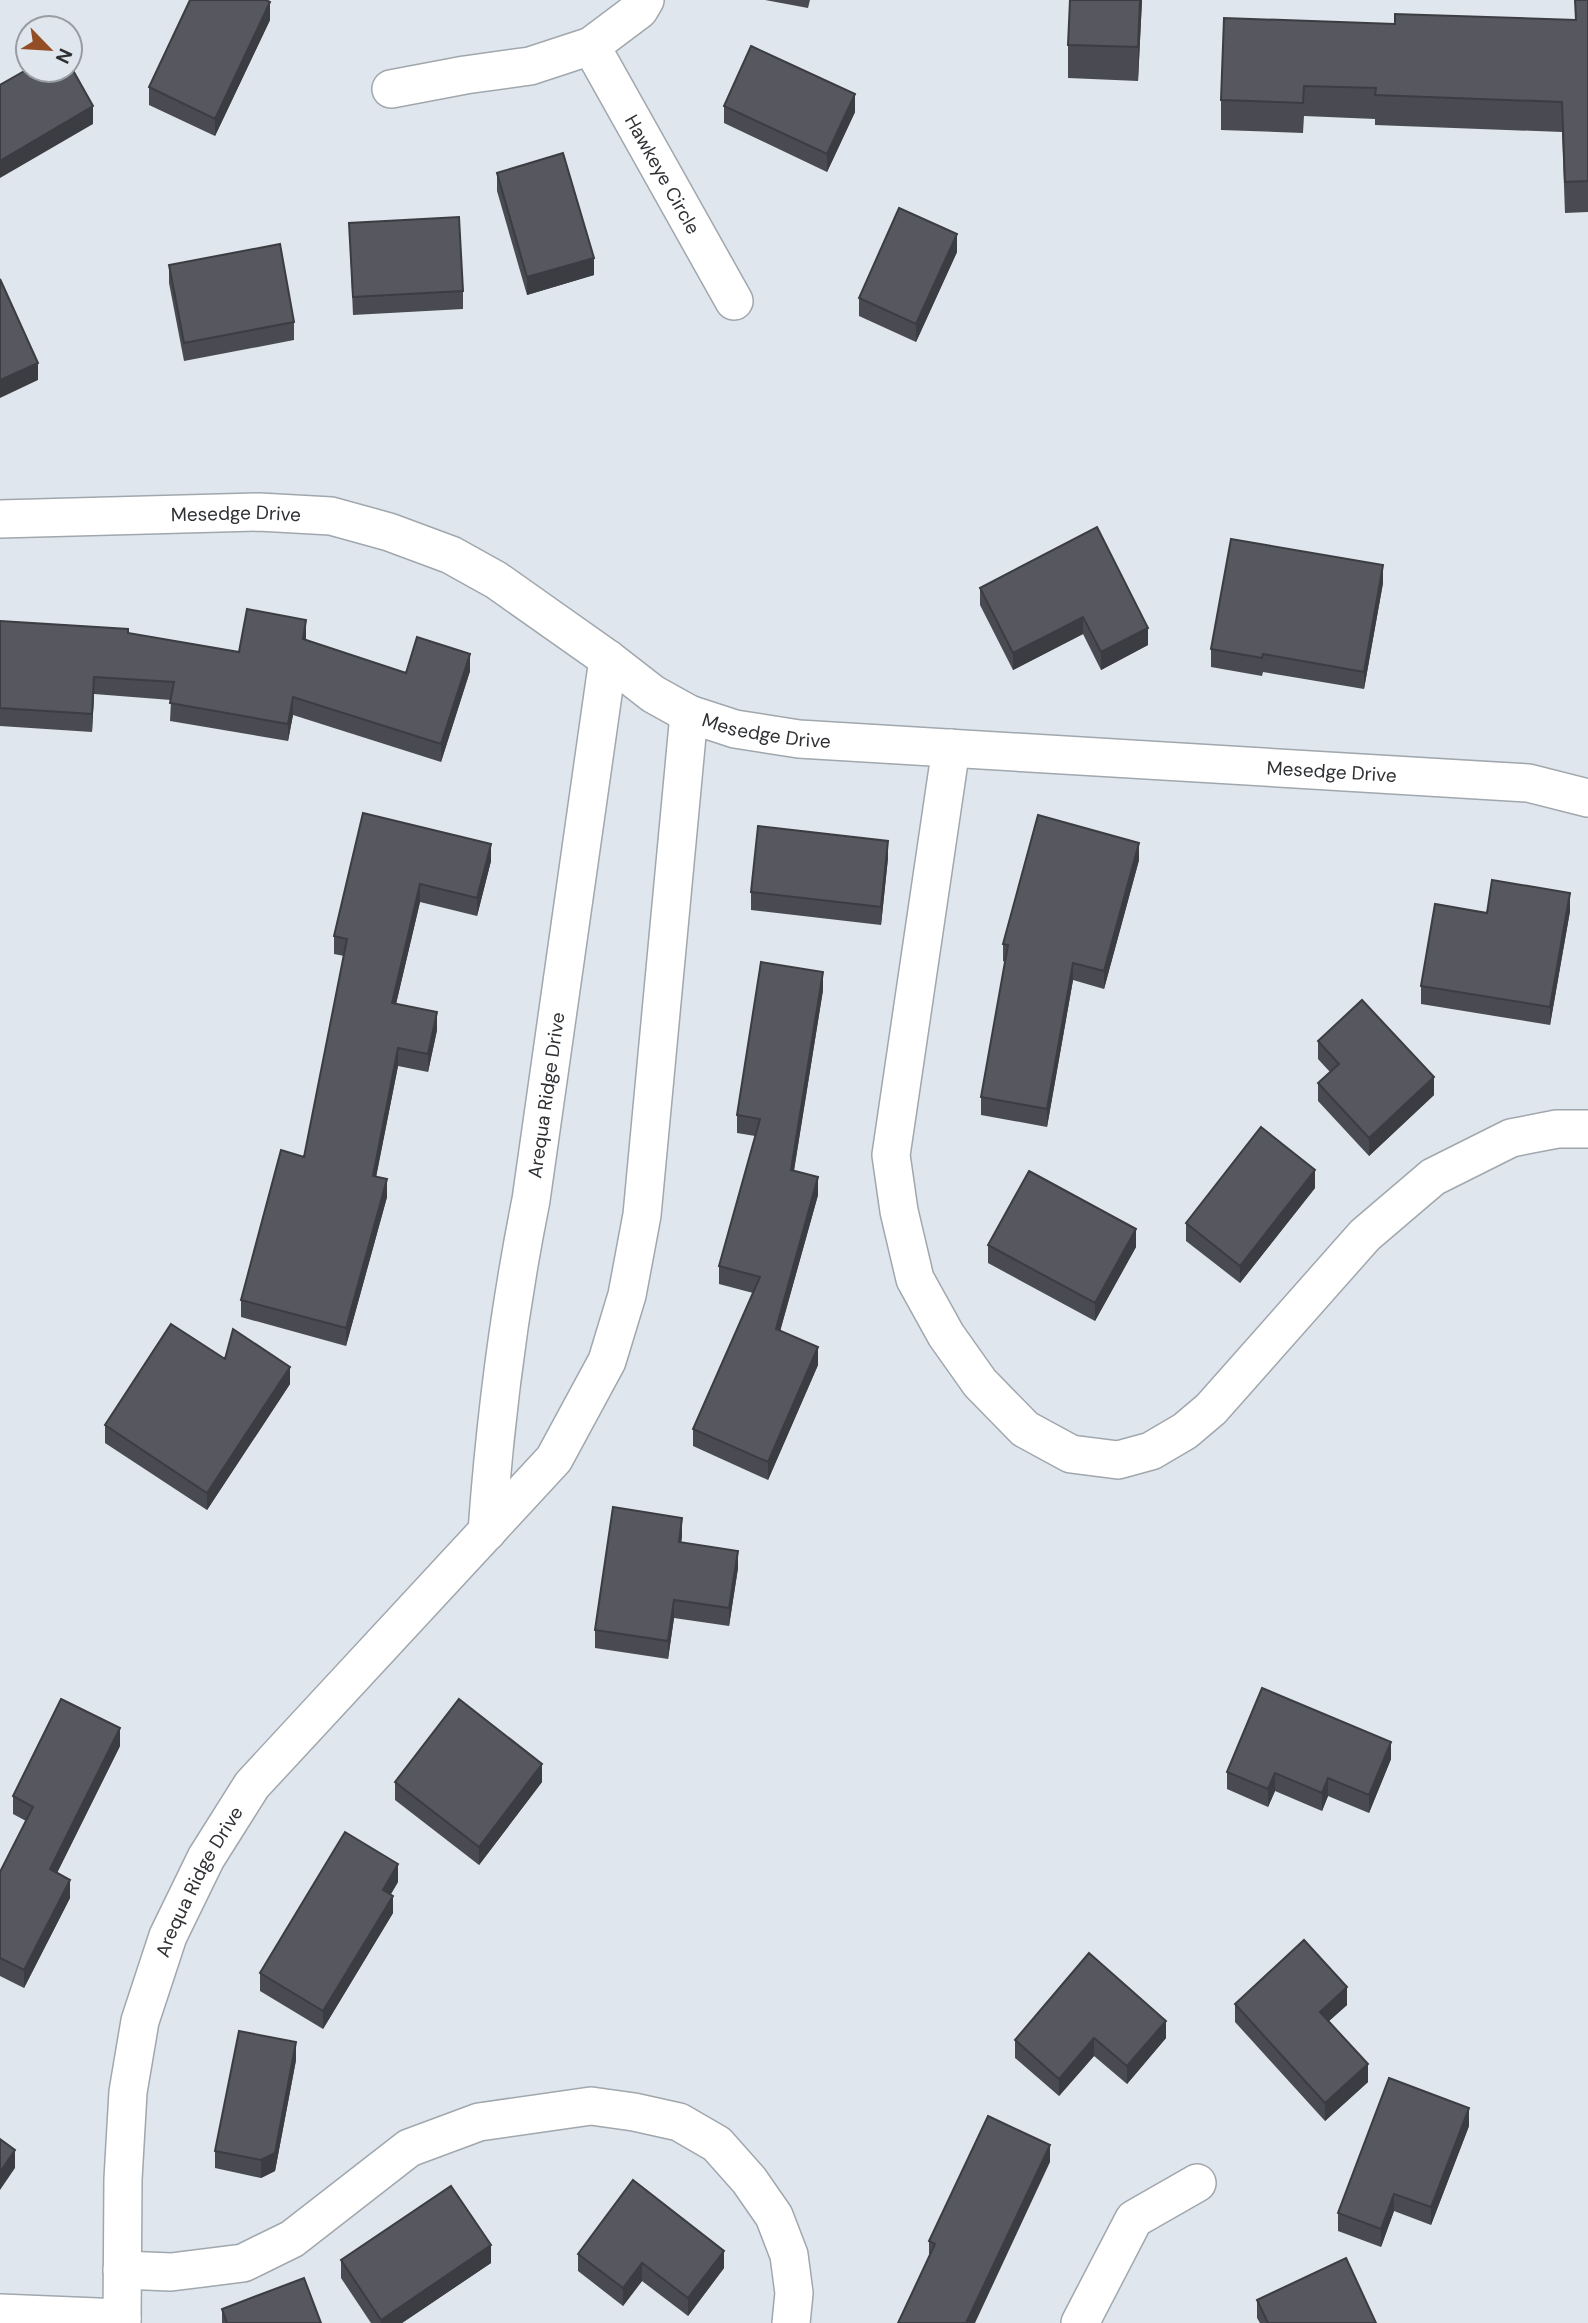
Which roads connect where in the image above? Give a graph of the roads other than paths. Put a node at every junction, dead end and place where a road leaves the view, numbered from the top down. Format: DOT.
graph roads {
  1 [pos="645,0"];
  2 [pos="591,46"];
  3 [pos="391,89"];
  4 [pos="734,301"];
  5 [pos="0,519"];
  6 [pos="608,659"];
  7 [pos="689,714"];
  8 [pos="951,748"];
  9 [pos="1588,797"];
  10 [pos="1588,1129"];
  11 [pos="486,1532"];
  12 [pos="1196,2183"];
  13 [pos="122,2270"];
  14 [pos="0,2313"];
  15 [pos="122,2320"];
  16 [pos="791,2323"];
  17 [pos="1080,2323"];
  1 -- 2 [label="street"];
  2 -- 3 [label="street"];
  2 -- 4 [label="street, Hawkeye Circle"];
  5 -- 6 [label="street, Mesedge Drive"];
  6 -- 7 [label="street, Mesedge Drive"];
  6 -- 11 [label="street, Arequa Ridge Drive"];
  7 -- 8 [label="street, Mesedge Drive"];
  7 -- 11 [label="street, Arequa Ridge Drive"];
  8 -- 9 [label="street, Mesedge Drive"];
  8 -- 10 [label="street"];
  11 -- 13 [label="street, Arequa Ridge Drive"];
  12 -- 17 [label="street"];
  13 -- 15 [label="street, Arequa Ridge Drive"];
  13 -- 16 [label="street"];
  14 -- 15 [label="street"];
}
